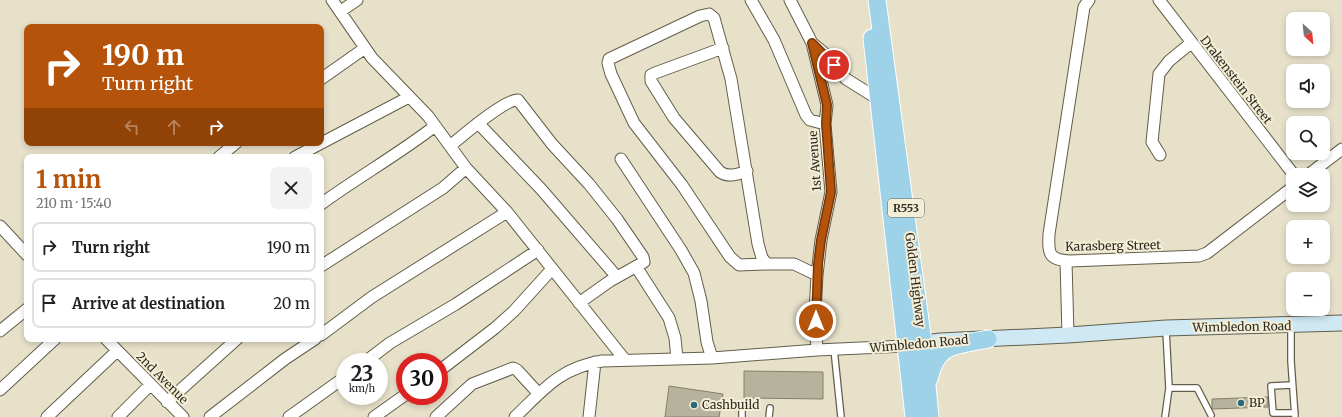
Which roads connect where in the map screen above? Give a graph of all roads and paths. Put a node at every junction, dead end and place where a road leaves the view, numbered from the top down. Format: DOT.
graph roads {
  1 [pos="332,0"];
  2 [pos="357,0"];
  3 [pos="751,0"];
  4 [pos="790,0"];
  5 [pos="866,0"];
  6 [pos="877,0"];
  7 [pos="1089,0"];
  8 [pos="1159,0"];
  9 [pos="341,11"];
  10 [pos="812,43"];
  11 [pos="1191,43"];
  12 [pos="365,48"];
  13 [pos="723,48"];
  14 [pos="324,77"];
  15 [pos="410,97"];
  16 [pos="878,99"];
  17 [pos="478,123"];
  18 [pos="826,124"];
  19 [pos="435,126"];
  20 [pos="324,142"];
  21 [pos="232,146"];
  22 [pos="316,146"];
  23 [pos="450,146"];
  24 [pos="1342,149"];
  25 [pos="223,154"];
  26 [pos="301,154"];
  27 [pos="1160,155"];
  28 [pos="622,159"];
  29 [pos="466,168"];
  30 [pos="1289,168"];
  31 [pos="1317,168"];
  32 [pos="747,171"];
  33 [pos="1286,192"];
  34 [pos="324,202"];
  35 [pos="507,212"];
  36 [pos="0,226"];
  37 [pos="538,250"];
  38 [pos="24,251"];
  39 [pos="1066,261"];
  40 [pos="324,264"];
  41 [pos="767,264"];
  42 [pos="637,268"];
  43 [pos="552,269"];
  44 [pos="817,276"];
  45 [pos="617,277"];
  46 [pos="579,303"];
  47 [pos="24,311"];
  48 [pos="1342,324"];
  49 [pos="1291,326"];
  50 [pos="1166,328"];
  51 [pos="0,331"];
  52 [pos="324,333"];
  53 [pos="1068,335"];
  54 [pos="988,339"];
  55 [pos="52,342"];
  56 [pos="109,342"];
  57 [pos="234,342"];
  58 [pos="311,342"];
  59 [pos="923,343"];
  60 [pos="905,346"];
  61 [pos="834,349"];
  62 [pos="817,350"];
  63 [pos="117,351"];
  64 [pos="377,353"];
  65 [pos="712,358"];
  66 [pos="677,359"];
  67 [pos="625,360"];
  68 [pos="595,362"];
  69 [pos="448,365"];
  70 [pos="336,383"];
  71 [pos="150,385"];
  72 [pos="1292,385"];
  73 [pos="927,388"];
  74 [pos="1169,388"];
  75 [pos="0,390"];
  76 [pos="539,394"];
  77 [pos="396,401"];
  78 [pos="167,402"];
  79 [pos="742,407"];
  80 [pos="770,408"];
  81 [pos="1211,415"];
  82 [pos="1295,415"];
  83 [pos="180,416"];
  84 [pos="47,417"];
  85 [pos="118,417"];
  86 [pos="210,417"];
  87 [pos="289,417"];
  88 [pos="374,417"];
  89 [pos="436,417"];
  90 [pos="515,417"];
  91 [pos="589,417"];
  92 [pos="742,417"];
  93 [pos="769,417"];
  94 [pos="840,417"];
  95 [pos="914,417"];
  96 [pos="930,417"];
  97 [pos="1165,417"];
  1 -- 9 [label="street"];
  2 -- 9 [label="street"];
  3 -- 18 [label="street"];
  4 -- 10 [label="street, 1st Avenue"];
  5 -- 16 [label="main road, Golden Highway / R553"];
  6 -- 59 [label="main road, Golden Highway / R553"];
  7 -- 39 [label="street, Karasberg Street"];
  8 -- 11 [label="street, Drakenstein Street"];
  9 -- 12 [label="street"];
  10 -- 16 [label="street"];
  10 -- 18 [label="street, 1st Avenue"];
  11 -- 27 [label="street"];
  11 -- 30 [label="street, Drakenstein Street"];
  12 -- 14 [label="street"];
  12 -- 15 [label="street"];
  13 -- 32 [label="street"];
  13 -- 32 [label="street"];
  13 -- 41 [label="street"];
  15 -- 19 [label="street"];
  15 -- 20 [label="street"];
  16 -- 60 [label="main road, Golden Highway / R553"];
  17 -- 23 [label="street"];
  17 -- 42 [label="street"];
  17 -- 45 [label="street"];
  18 -- 44 [label="street, 1st Avenue"];
  19 -- 23 [label="street"];
  19 -- 34 [label="street"];
  21 -- 25 [label="street"];
  22 -- 26 [label="street"];
  23 -- 29 [label="street"];
  24 -- 31 [label="street"];
  28 -- 65 [label="street"];
  29 -- 35 [label="street"];
  29 -- 40 [label="street"];
  32 -- 41 [label="street"];
  33 -- 39 [label="street, Karasberg Street"];
  35 -- 37 [label="street"];
  35 -- 52 [label="street"];
  36 -- 38 [label="street"];
  37 -- 43 [label="street"];
  37 -- 64 [label="street"];
  39 -- 53 [label="street"];
  41 -- 44 [label="street"];
  42 -- 45 [label="street"];
  42 -- 66 [label="street"];
  43 -- 46 [label="street"];
  43 -- 69 [label="street"];
  44 -- 62 [label="street, 1st Avenue"];
  45 -- 46 [label="street"];
  46 -- 67 [label="street"];
  47 -- 51 [label="street"];
  48 -- 49 [label="street, Wimbledon Road"];
  49 -- 50 [label="street, Wimbledon Road"];
  49 -- 72 [label="lane"];
  50 -- 53 [label="street, Wimbledon Road"];
  50 -- 74 [label="lane"];
  53 -- 54 [label="street, Wimbledon Road"];
  54 -- 59 [label="street, Wimbledon Road"];
  54 -- 73 [label="main road"];
  55 -- 75 [label="street"];
  56 -- 63 [label="street, 2nd Avenue"];
  57 -- 78 [label="street"];
  58 -- 86 [label="street"];
  59 -- 60 [label="street, Wimbledon Road"];
  59 -- 73 [label="main road, Golden Highway / R553"];
  60 -- 61 [label="street, Wimbledon Road"];
  60 -- 95 [label="main road, Golden Highway / R553"];
  61 -- 62 [label="street, Wimbledon Road"];
  61 -- 94 [label="lane"];
  62 -- 65 [label="street, Wimbledon Road"];
  63 -- 71 [label="street, 2nd Avenue"];
  63 -- 84 [label="street"];
  65 -- 66 [label="street, Wimbledon Road"];
  66 -- 67 [label="street, Wimbledon Road"];
  67 -- 68 [label="street, Wimbledon Road"];
  68 -- 76 [label="street, Wimbledon Road"];
  68 -- 91 [label="street"];
  70 -- 87 [label="street"];
  71 -- 78 [label="street, 2nd Avenue"];
  71 -- 85 [label="street"];
  72 -- 82 [label="lane"];
  72 -- 82 [label="lane"];
  73 -- 96 [label="main road, Golden Highway / R553"];
  74 -- 81 [label="lane"];
  74 -- 97 [label="lane"];
  76 -- 89 [label="street"];
  76 -- 90 [label="street, Wimbledon Road"];
  77 -- 88 [label="street"];
  78 -- 83 [label="street, 2nd Avenue"];
  79 -- 92 [label="lane"];
  80 -- 93 [label="lane"];
}
